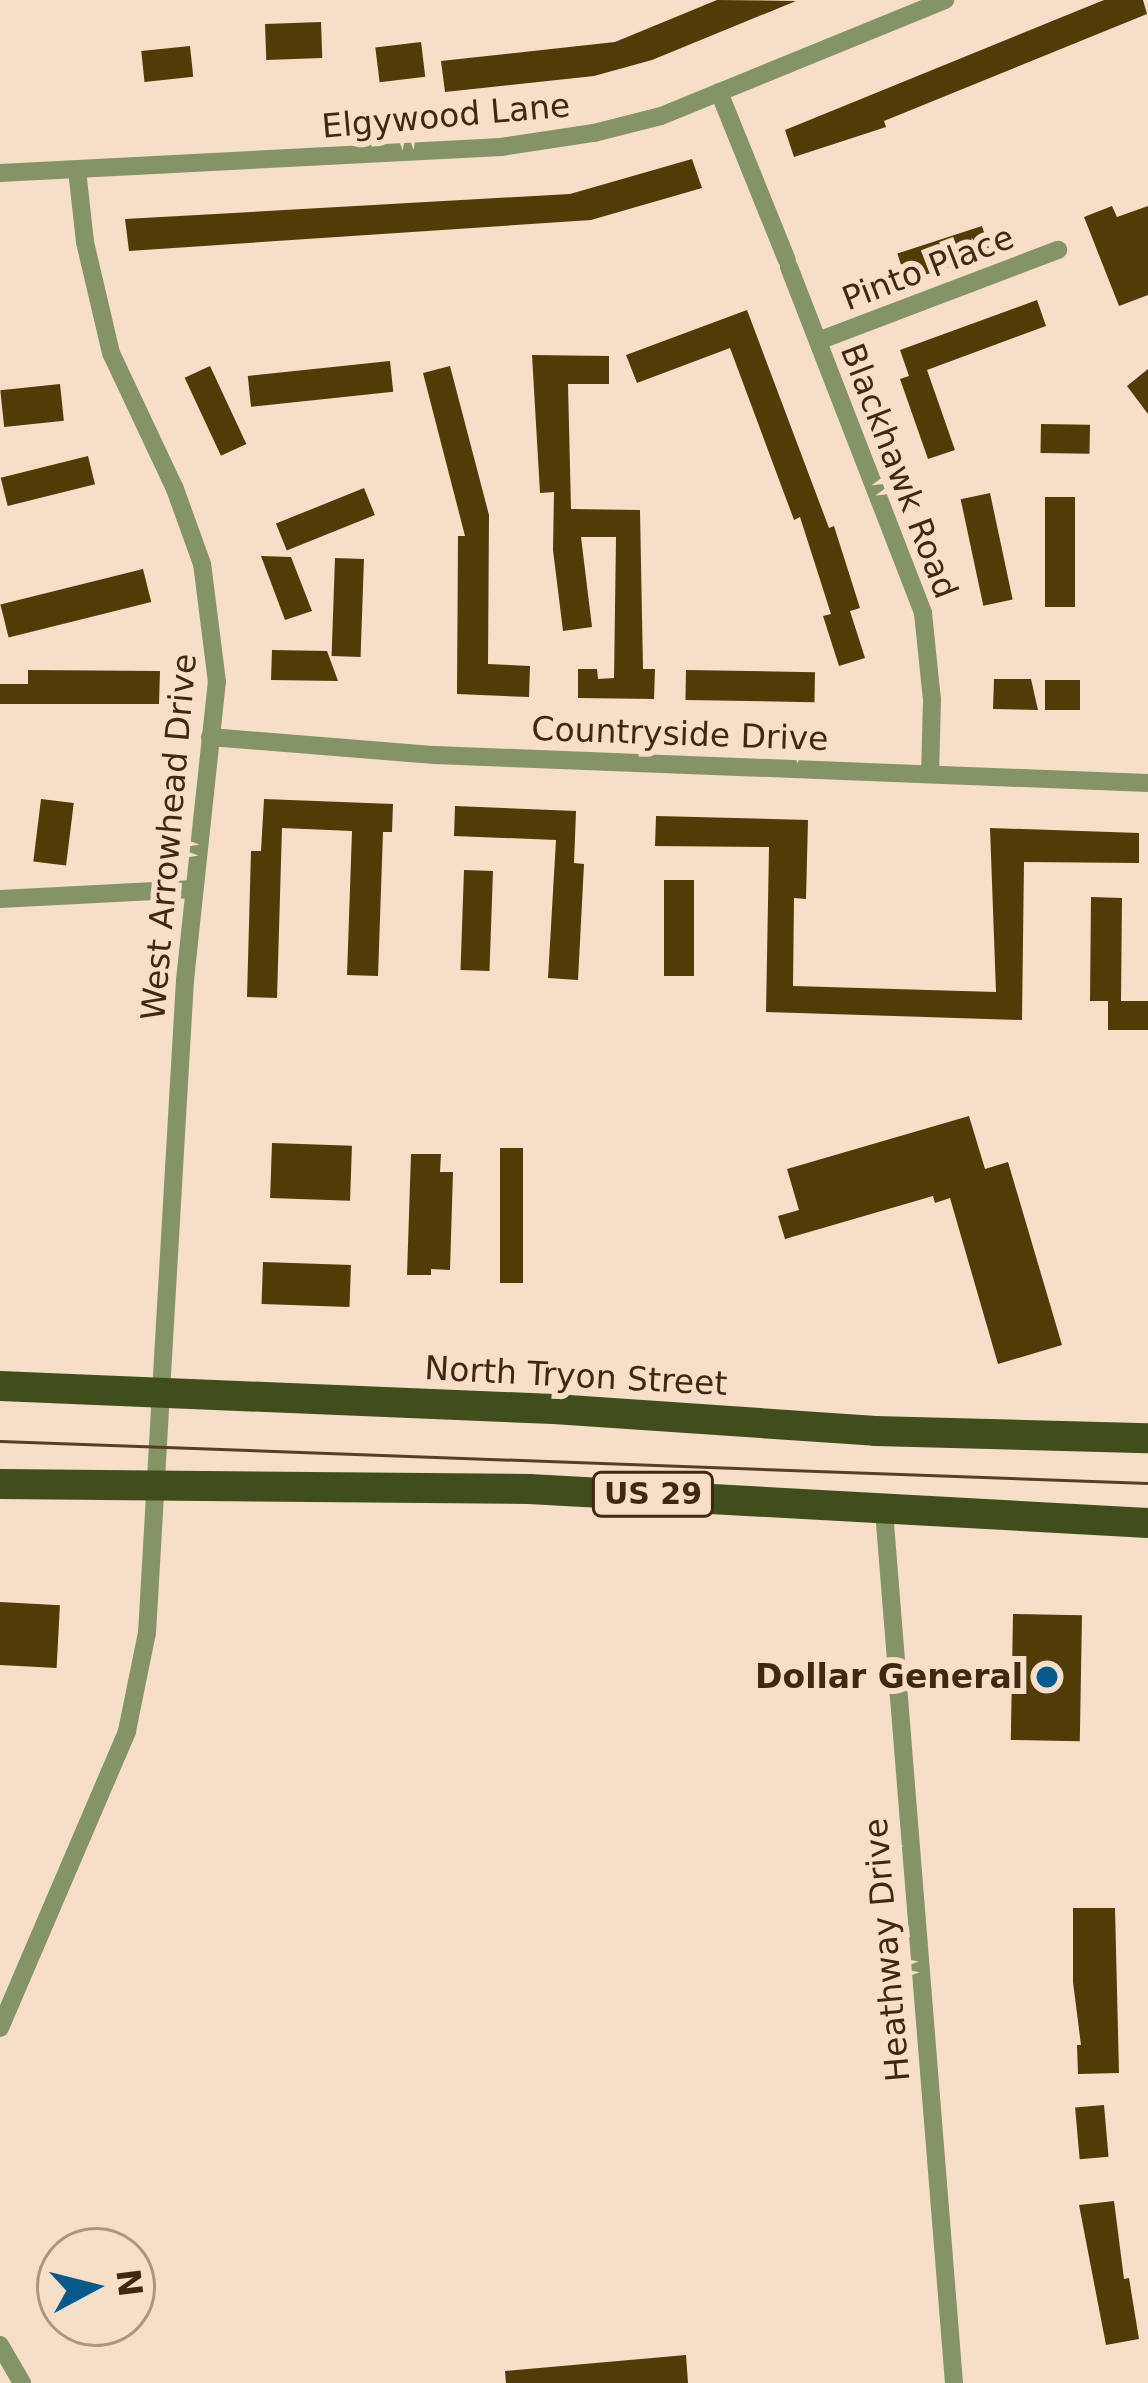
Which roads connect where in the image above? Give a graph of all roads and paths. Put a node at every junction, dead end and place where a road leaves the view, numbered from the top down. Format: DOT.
graph roads {
  1 [pos="945,0"];
  2 [pos="718,92"];
  3 [pos="77,169"];
  4 [pos="0,173"];
  5 [pos="1058,250"];
  6 [pos="818,341"];
  7 [pos="210,737"];
  8 [pos="931,774"];
  9 [pos="1148,783"];
  10 [pos="193,889"];
  11 [pos="0,899"];
  12 [pos="0,1386"];
  13 [pos="164,1390"];
  14 [pos="1148,1438"];
  15 [pos="0,1484"];
  16 [pos="158,1490"];
  17 [pos="884,1511"];
  18 [pos="1148,1523"];
  19 [pos="0,2028"];
  20 [pos="0,2344"];
  21 [pos="22,2383"];
  22 [pos="954,2383"];
  1 -- 2 [label="street, Elgywood Lane"];
  2 -- 3 [label="street, Elgywood Lane"];
  2 -- 6 [label="street, Blackhawk Road"];
  3 -- 4 [label="street, Elgywood Lane"];
  3 -- 7 [label="street, West Arrowhead Drive"];
  5 -- 6 [label="street, Pinto Place"];
  6 -- 8 [label="street, Blackhawk Road"];
  7 -- 8 [label="street, Countryside Drive"];
  7 -- 10 [label="street, West Arrowhead Drive"];
  8 -- 9 [label="street, Countryside Drive"];
  10 -- 11 [label="street"];
  10 -- 13 [label="street, West Arrowhead Drive"];
  12 -- 13 [label="main road, North Tryon Street"];
  13 -- 14 [label="main road, North Tryon Street"];
  13 -- 16 [label="street, West Arrowhead Drive"];
  15 -- 16 [label="main road, US 29"];
  16 -- 17 [label="main road, US 29"];
  16 -- 19 [label="street, West Arrowhead Drive"];
  17 -- 18 [label="main road, US 29"];
  17 -- 22 [label="street, Heathway Drive"];
  20 -- 21 [label="street"];
}
